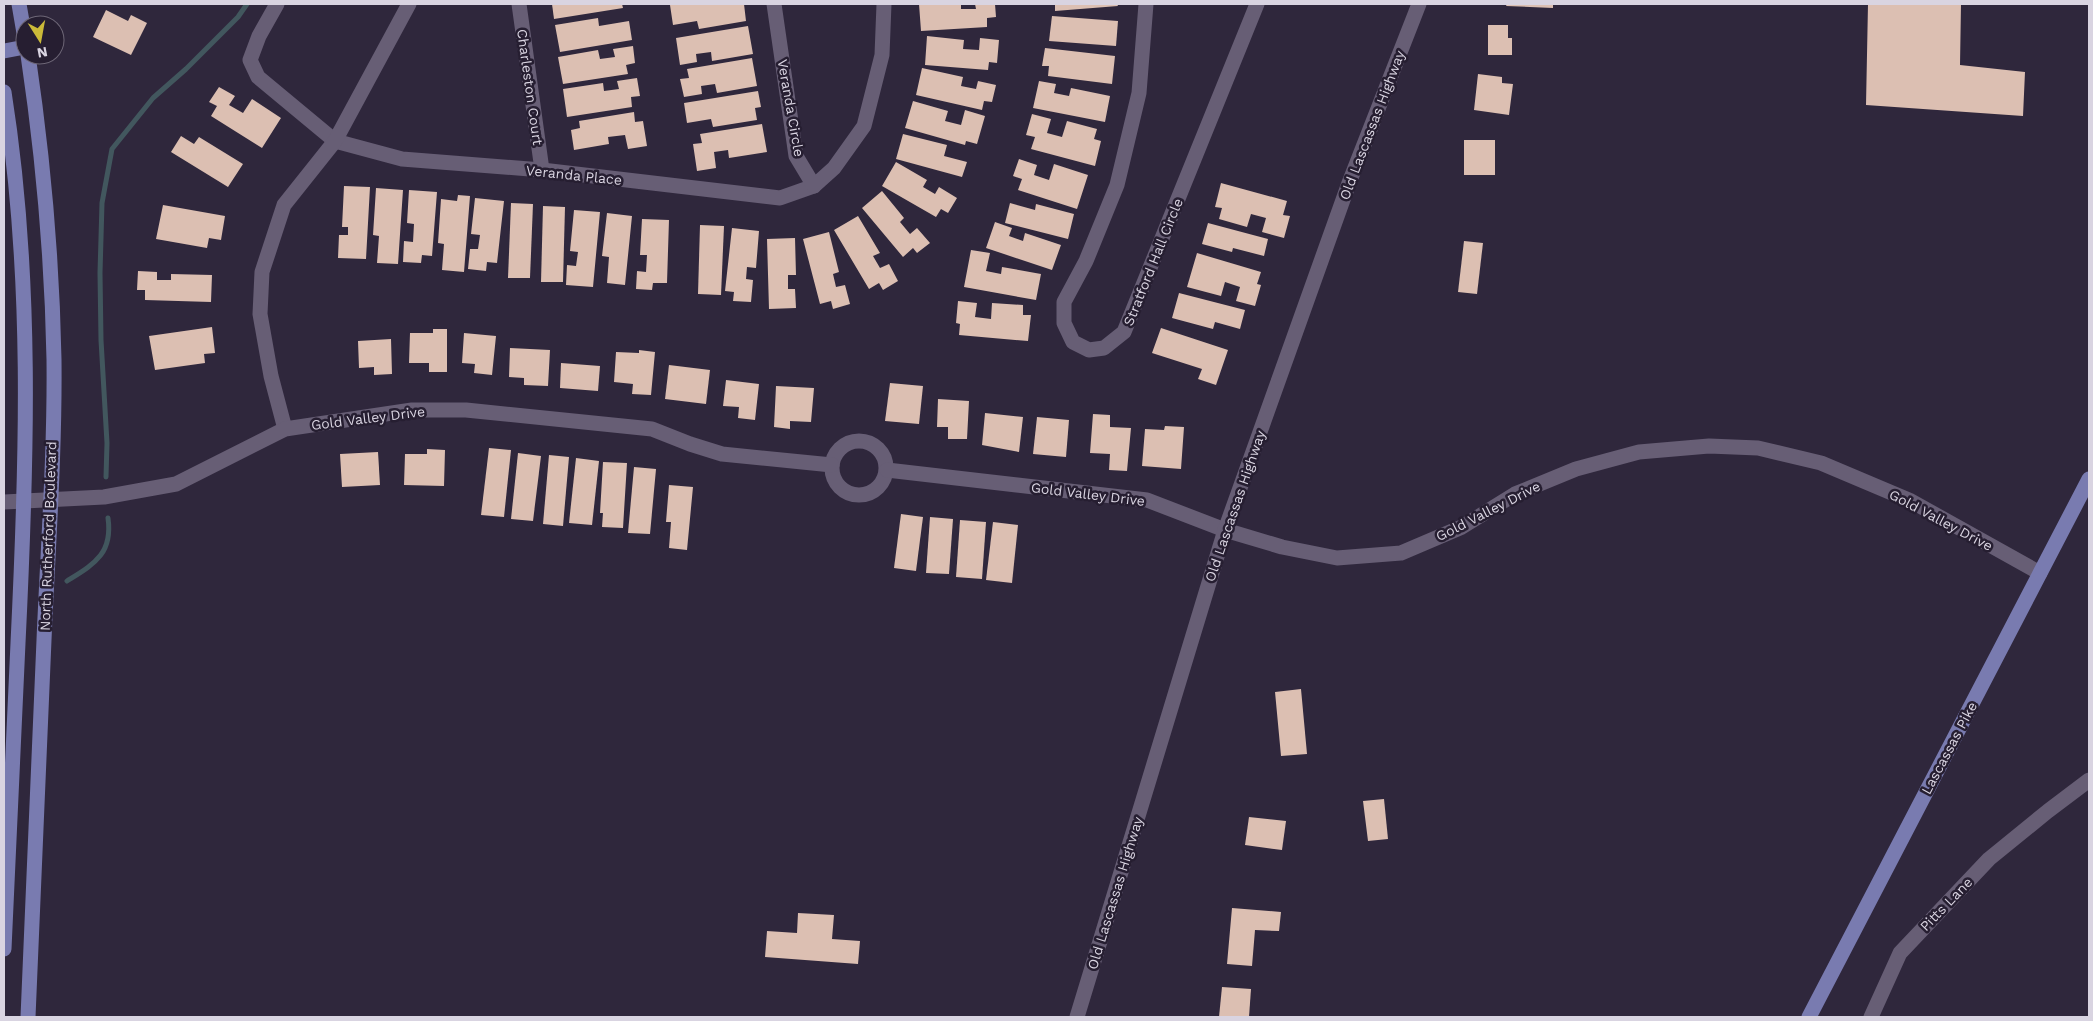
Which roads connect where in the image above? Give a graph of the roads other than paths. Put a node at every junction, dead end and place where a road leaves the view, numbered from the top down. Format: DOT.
graph roads {
  1 [pos="277,4"];
  2 [pos="409,4"];
  3 [pos="519,4"];
  4 [pos="774,4"];
  5 [pos="884,4"];
  6 [pos="1146,4"];
  7 [pos="1257,4"];
  8 [pos="1419,4"];
  9 [pos="29,65"];
  10 [pos="4,92"];
  11 [pos="335,141"];
  12 [pos="542,170"];
  13 [pos="814,186"];
  14 [pos="285,429"];
  15 [pos="832,465"];
  16 [pos="887,470"];
  17 [pos="2089,479"];
  18 [pos="25,500"];
  19 [pos="50,501"];
  20 [pos="4,502"];
  21 [pos="1225,530"];
  22 [pos="2040,573"];
  23 [pos="2089,780"];
  24 [pos="6,856"];
  25 [pos="4,949"];
  26 [pos="28,1017"];
  27 [pos="1077,1017"];
  28 [pos="1809,1017"];
  29 [pos="1871,1017"];
  1 -- 11 [label="street"];
  2 -- 11 [label="street"];
  3 -- 12 [label="street, Charleston Court"];
  4 -- 13 [label="street, Veranda Circle"];
  5 -- 13 [label="street"];
  6 -- 7 [label="street, Stratford Hall Circle"];
  8 -- 21 [label="street, Old Lascassas Highway"];
  9 -- 19 [label="main road, North Rutherford Boulevard"];
  10 -- 18 [label="main road, North Rutherford Boulevard"];
  11 -- 12 [label="street, Veranda Place"];
  11 -- 14 [label="street"];
  12 -- 13 [label="street, Veranda Place"];
  14 -- 15 [label="street, Gold Valley Drive"];
  14 -- 19 [label="street, Gold Valley Drive"];
  15 -- 16 [label="street"];
  15 -- 16 [label="street"];
  16 -- 21 [label="street, Gold Valley Drive"];
  17 -- 22 [label="main road, Lascassas Pike"];
  18 -- 19 [label="street, Gold Valley Drive"];
  18 -- 20 [label="street, Gold Valley Drive"];
  18 -- 24 [label="main road, North Rutherford Boulevard"];
  19 -- 26 [label="main road, North Rutherford Boulevard"];
  21 -- 22 [label="street, Gold Valley Drive"];
  21 -- 27 [label="street, Old Lascassas Highway"];
  22 -- 28 [label="main road, Lascassas Pike"];
  23 -- 29 [label="street, Pitts Lane"];
  24 -- 25 [label="main road, North Rutherford Boulevard"];
}
